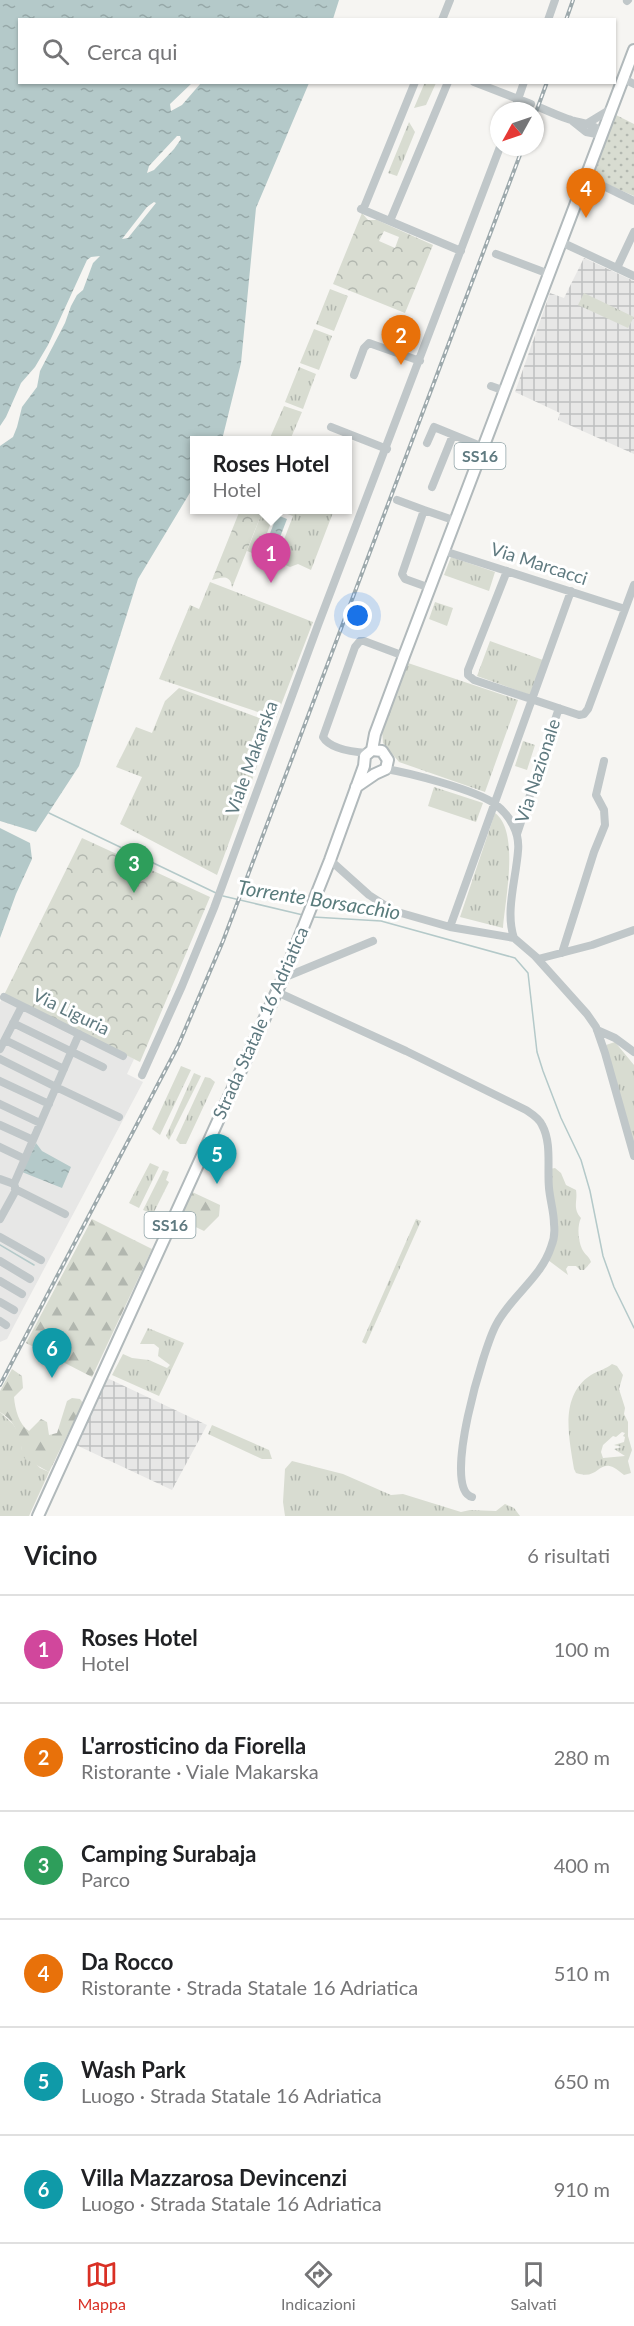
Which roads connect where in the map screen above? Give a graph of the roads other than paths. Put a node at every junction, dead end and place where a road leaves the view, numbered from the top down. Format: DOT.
graph roads {
  1 [pos="450,0"];
  2 [pos="555,0"];
  3 [pos="443,18"];
  4 [pos="549,18"];
  5 [pos="634,50"];
  6 [pos="629,81"];
  7 [pos="414,84"];
  8 [pos="447,84"];
  9 [pos="479,84"];
  10 [pos="523,84"];
  11 [pos="518,99"];
  12 [pos="517,102"];
  13 [pos="526,102"];
  14 [pos="544,109"];
  15 [pos="611,110"];
  16 [pos="586,127"];
  17 [pos="602,135"];
  18 [pos="497,156"];
  19 [pos="593,158"];
  20 [pos="585,177"];
  21 [pos="634,201"];
  22 [pos="390,221"];
  23 [pos="634,232"];
  24 [pos="561,242"];
  25 [pos="461,252"];
  26 [pos="496,254"];
  27 [pos="617,268"];
  28 [pos="549,274"];
  29 [pos="634,276"];
  30 [pos="420,361"];
  31 [pos="354,375"];
  32 [pos="491,386"];
  33 [pos="505,391"];
  34 [pos="331,427"];
  35 [pos="453,435"];
  36 [pos="489,441"];
  37 [pos="427,443"];
  38 [pos="387,449"];
  39 [pos="432,487"];
  40 [pos="397,500"];
  41 [pos="424,510"];
  42 [pos="456,521"];
  43 [pos="444,551"];
  44 [pos="507,571"];
  45 [pos="634,585"];
  46 [pos="430,588"];
  47 [pos="571,591"];
  48 [pos="625,609"];
  49 [pos="404,656"];
  50 [pos="531,699"];
  51 [pos="559,708"];
  52 [pos="369,756"];
  53 [pos="604,761"];
  54 [pos="387,764"];
  55 [pos="375,774"];
  56 [pos="356,788"];
  57 [pos="494,804"];
  58 [pos="517,834"];
  59 [pos="330,860"];
  60 [pos="450,927"];
  61 [pos="634,930"];
  62 [pos="514,938"];
  63 [pos="373,941"];
  64 [pos="562,953"];
  65 [pos="538,959"];
  66 [pos="283,978"];
  67 [pos="277,992"];
  68 [pos="4,997"];
  69 [pos="22,1006"];
  70 [pos="13,1023"];
  71 [pos="597,1030"];
  72 [pos="79,1034"];
  73 [pos="5,1040"];
  74 [pos="0,1049"];
  75 [pos="71,1052"];
  76 [pos="634,1052"];
  77 [pos="123,1056"];
  78 [pos="0,1059"];
  79 [pos="103,1067"];
  80 [pos="64,1069"];
  81 [pos="142,1075"];
  82 [pos="0,1081"];
  83 [pos="56,1087"];
  84 [pos="0,1104"];
  85 [pos="49,1104"];
  86 [pos="119,1117"];
  87 [pos="40,1123"];
  88 [pos="0,1125"];
  89 [pos="33,1140"];
  90 [pos="0,1147"];
  91 [pos="634,1156"];
  92 [pos="25,1159"];
  93 [pos="0,1179"];
  94 [pos="15,1186"];
  95 [pos="66,1214"];
  96 [pos="0,1218"];
  97 [pos="0,1237"];
  98 [pos="41,1260"];
  99 [pos="0,1261"];
  100 [pos="30,1279"];
  101 [pos="0,1281"];
  102 [pos="22,1294"];
  103 [pos="0,1302"];
  104 [pos="14,1310"];
  105 [pos="472,1497"];
  106 [pos="38,1516"];
  1 -- 3 [label="street"];
  2 -- 4 [label="street"];
  5 -- 6 [label="main road, SS16"];
  6 -- 15 [label="main road, SS16"];
  7 -- 22 [label="street"];
  8 -- 22 [label="street"];
  9 -- 11 [label="street"];
  10 -- 11 [label="street"];
  11 -- 12 [label="street"];
  11 -- 13 [label="street"];
  14 -- 16 [label="street"];
  15 -- 16 [label="street"];
  15 -- 17 [label="main road, SS16"];
  16 -- 17 [label="street"];
  16 -- 19 [label="street"];
  17 -- 19 [label="main road, Strada Statale 16 Adriatica / SS16"];
  18 -- 25 [label="street, Viale Makarska"];
  19 -- 20 [label="main road, Strada Statale 16 Adriatica / SS16"];
  20 -- 21 [label="street"];
  20 -- 24 [label="main road, Strada Statale 16 Adriatica / SS16"];
  22 -- 25 [label="street"];
  23 -- 27 [label="street"];
  24 -- 27 [label="street"];
  24 -- 28 [label="main road, Strada Statale 16 Adriatica / SS16"];
  25 -- 30 [label="street, Viale Makarska"];
  26 -- 28 [label="street"];
  27 -- 29 [label="street"];
  28 -- 33 [label="main road, Strada Statale 16 Adriatica / SS16"];
  30 -- 31 [label="street"];
  30 -- 38 [label="street, Viale Makarska"];
  32 -- 33 [label="street"];
  33 -- 36 [label="main road, Strada Statale 16 Adriatica / SS16"];
  34 -- 38 [label="street"];
  35 -- 36 [label="street"];
  35 -- 37 [label="street"];
  35 -- 39 [label="street"];
  36 -- 42 [label="main road, Strada Statale 16 Adriatica / SS16"];
  38 -- 81 [label="street, Viale Makarska"];
  40 -- 41 [label="street"];
  41 -- 42 [label="street"];
  41 -- 46 [label="street"];
  42 -- 43 [label="main road, Strada Statale 16 Adriatica / SS16"];
  43 -- 44 [label="street, Via Marcacci"];
  43 -- 46 [label="main road, Strada Statale 16 Adriatica / SS16"];
  44 -- 47 [label="street, Via Marcacci"];
  44 -- 50 [label="street"];
  45 -- 48 [label="street"];
  46 -- 49 [label="main road, Strada Statale 16 Adriatica / SS16"];
  47 -- 48 [label="street, Via Marcacci"];
  47 -- 50 [label="street, Via Nazionale"];
  48 -- 51 [label="street"];
  49 -- 52 [label="main road, Strada Statale 16 Adriatica / SS16"];
  49 -- 52 [label="street"];
  50 -- 51 [label="street"];
  50 -- 57 [label="street, Via Nazionale"];
  51 -- 58 [label="street, Via Nazionale"];
  52 -- 54 [label="main road"];
  52 -- 55 [label="main road"];
  52 -- 56 [label="main road, Strada Statale 16 Adriatica / SS16"];
  53 -- 64 [label="street"];
  54 -- 55 [label="main road"];
  54 -- 57 [label="street, Via Nazionale"];
  55 -- 56 [label="main road"];
  56 -- 59 [label="main road, Strada Statale 16 Adriatica / SS16"];
  57 -- 58 [label="street, Via Nazionale"];
  57 -- 60 [label="street, Via Nazionale"];
  58 -- 62 [label="street, Via Nazionale"];
  59 -- 60 [label="street"];
  59 -- 66 [label="main road, Strada Statale 16 Adriatica / SS16"];
  60 -- 62 [label="street"];
  61 -- 64 [label="street"];
  62 -- 65 [label="street"];
  63 -- 66 [label="street"];
  64 -- 65 [label="street"];
  65 -- 71 [label="street"];
  66 -- 67 [label="main road, Strada Statale 16 Adriatica / SS16"];
  67 -- 105 [label="street"];
  67 -- 106 [label="main road, Strada Statale 16 Adriatica / SS16"];
  68 -- 69 [label="street, Via Liguria"];
  69 -- 70 [label="street"];
  69 -- 72 [label="street, Via Liguria"];
  70 -- 73 [label="street"];
  70 -- 75 [label="street"];
  71 -- 76 [label="street"];
  71 -- 91 [label="street"];
  72 -- 75 [label="street"];
  72 -- 77 [label="street, Via Liguria"];
  73 -- 74 [label="street"];
  73 -- 80 [label="street"];
  75 -- 79 [label="street"];
  75 -- 80 [label="street"];
  78 -- 83 [label="street"];
  80 -- 83 [label="street"];
  82 -- 85 [label="street"];
  83 -- 85 [label="street"];
  83 -- 86 [label="street"];
  84 -- 87 [label="street"];
  85 -- 87 [label="street"];
  87 -- 89 [label="street"];
  88 -- 89 [label="street"];
  89 -- 92 [label="street"];
  90 -- 92 [label="street"];
  92 -- 94 [label="street"];
  93 -- 94 [label="street"];
  94 -- 95 [label="street"];
  94 -- 96 [label="street"];
  97 -- 98 [label="street"];
  99 -- 100 [label="street"];
  101 -- 102 [label="street"];
  103 -- 104 [label="street"];
}
